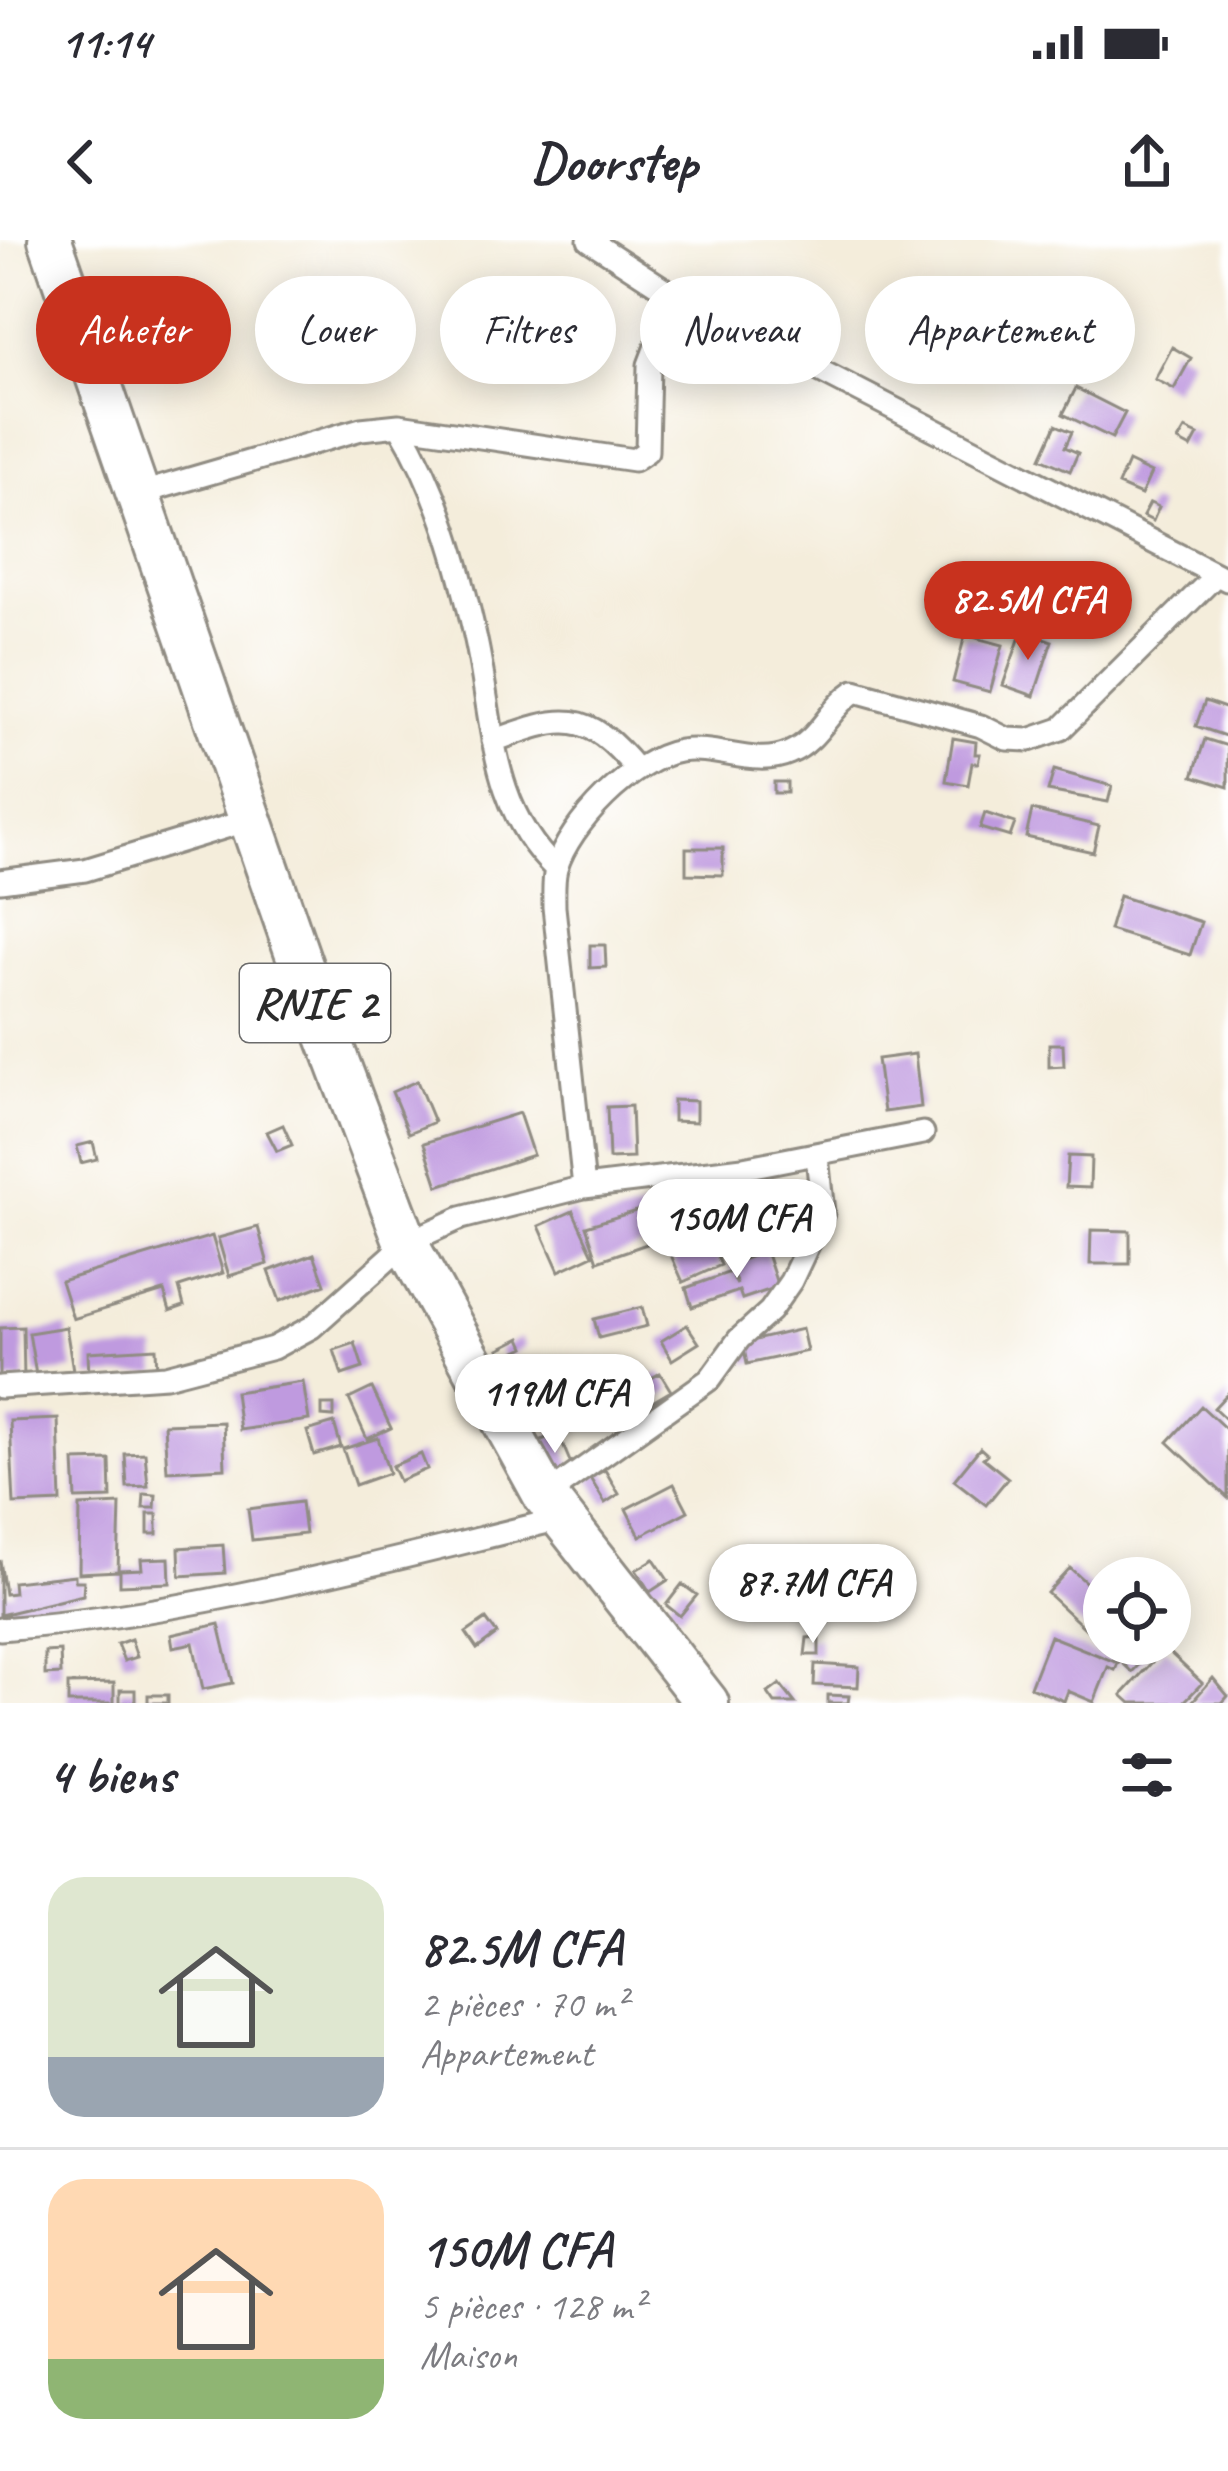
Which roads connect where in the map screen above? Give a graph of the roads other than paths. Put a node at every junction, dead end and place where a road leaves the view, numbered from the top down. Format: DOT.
graph roads {
  1 [pos="50,240"];
  2 [pos="589,240"];
  3 [pos="644,276"];
  4 [pos="841,381"];
  5 [pos="649,384"];
  6 [pos="398,425"];
  7 [pos="138,494"];
  8 [pos="1222,577"];
  9 [pos="493,741"];
  10 [pos="637,770"];
  11 [pos="249,820"];
  12 [pos="556,869"];
  13 [pos="0,880"];
  14 [pos="923,1133"];
  15 [pos="817,1156"];
  16 [pos="584,1187"];
  17 [pos="406,1243"];
  18 [pos="0,1387"];
  19 [pos="552,1508"];
  20 [pos="0,1629"];
  21 [pos="707,1703"];
  1 -- 7 [label="highway, RNIE 2 / RNIE 2"];
  2 -- 3 [label="street"];
  4 -- 8 [label="street"];
  5 -- 6 [label="street"];
  6 -- 7 [label="street"];
  6 -- 9 [label="street"];
  7 -- 11 [label="highway, RNIE 2 / RNIE 2"];
  8 -- 10 [label="street"];
  9 -- 10 [label="street"];
  9 -- 12 [label="street"];
  10 -- 12 [label="street"];
  11 -- 13 [label="street"];
  11 -- 17 [label="highway, RNIE 2 / RNIE 2"];
  12 -- 16 [label="street"];
  14 -- 15 [label="street"];
  15 -- 16 [label="street"];
  15 -- 19 [label="street"];
  16 -- 17 [label="street"];
  17 -- 18 [label="street"];
  17 -- 19 [label="highway, RNIE 2 / RNIE 2"];
  19 -- 20 [label="street"];
  19 -- 21 [label="highway, RNIE 2 / RNIE 2"];
}
